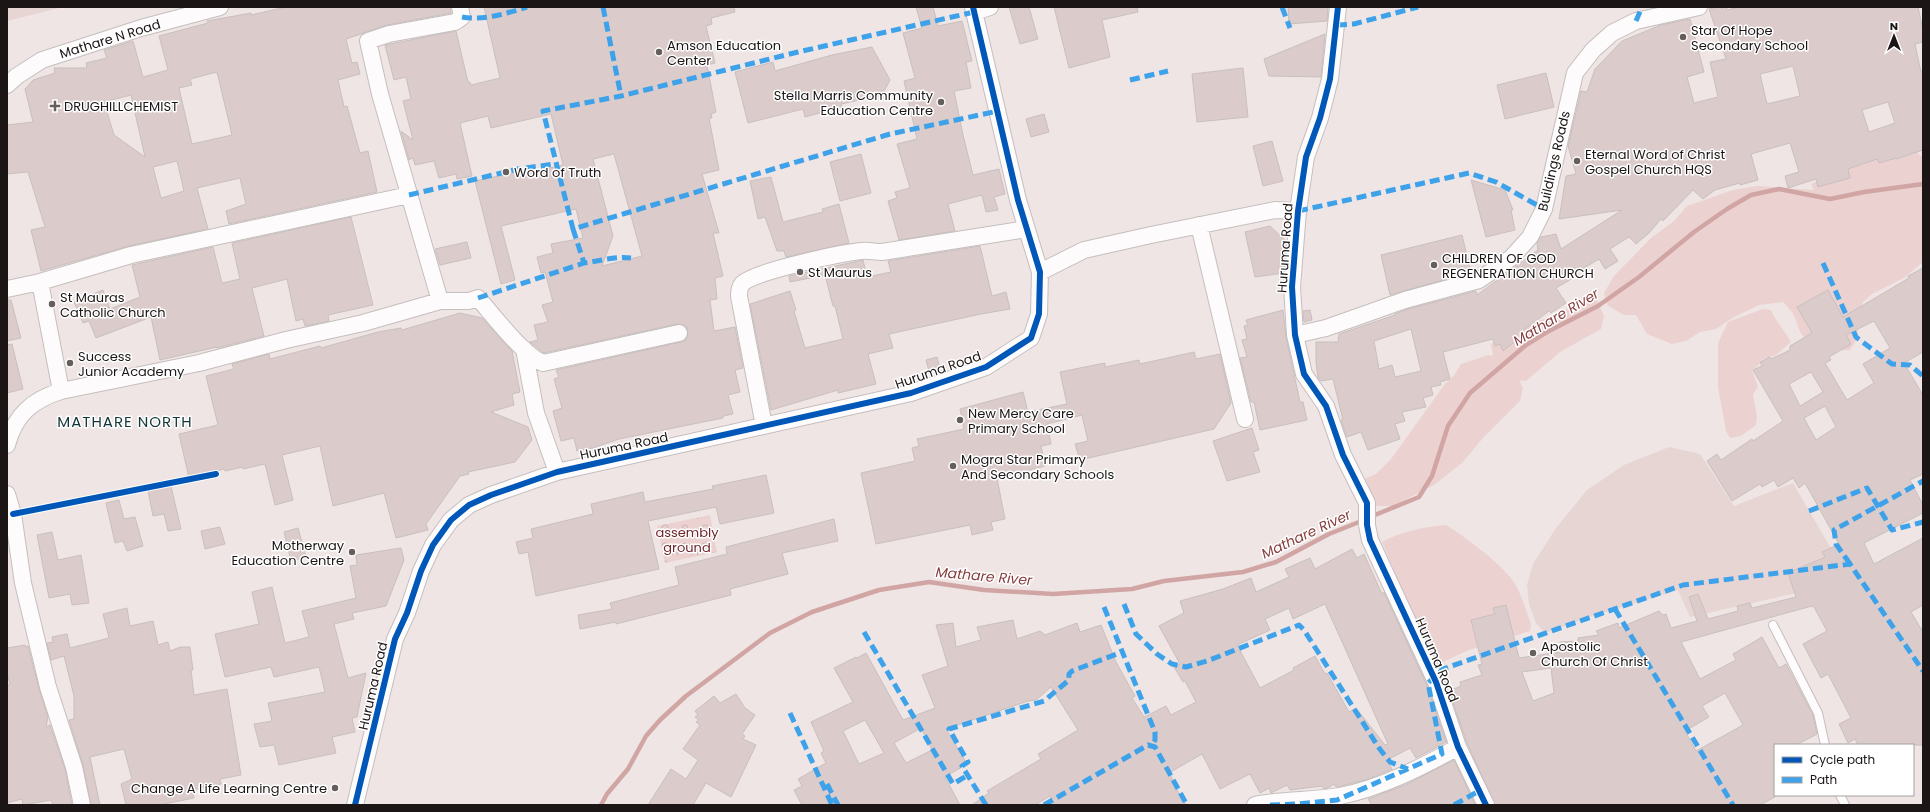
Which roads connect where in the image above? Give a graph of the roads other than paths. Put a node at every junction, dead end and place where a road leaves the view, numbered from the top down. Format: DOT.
graph roads {
  1 [pos="220,7"];
  2 [pos="990,7"];
  3 [pos="1338,7"];
  4 [pos="1699,7"];
  5 [pos="974,9"];
  6 [pos="461,12"];
  7 [pos="7,85"];
  8 [pos="409,195"];
  9 [pos="1298,211"];
  10 [pos="1199,225"];
  11 [pos="1027,229"];
  12 [pos="1040,272"];
  13 [pos="40,282"];
  14 [pos="7,289"];
  15 [pos="440,301"];
  16 [pos="679,333"];
  17 [pos="1295,335"];
  18 [pos="524,349"];
  19 [pos="61,391"];
  20 [pos="1245,419"];
  21 [pos="764,426"];
  22 [pos="7,445"];
  23 [pos="557,472"];
  24 [pos="7,494"];
  25 [pos="1773,625"];
  26 [pos="1825,744"];
  27 [pos="1458,747"];
  28 [pos="82,805"];
  29 [pos="355,805"];
  30 [pos="1255,805"];
  31 [pos="1486,805"];
  1 -- 7 [label="street, Mathare N Road"];
  2 -- 5 [label="street"];
  3 -- 9 [label="street, Huruma Road"];
  4 -- 17 [label="street, Buildings Roads"];
  5 -- 11 [label="street"];
  6 -- 8 [label="street"];
  8 -- 13 [label="street"];
  8 -- 15 [label="street"];
  9 -- 10 [label="street, Huruma Road"];
  9 -- 17 [label="street, Huruma Road"];
  10 -- 12 [label="street, Huruma Road"];
  10 -- 20 [label="street"];
  11 -- 12 [label="street"];
  11 -- 21 [label="street"];
  12 -- 21 [label="street, Huruma Road"];
  13 -- 14 [label="street"];
  13 -- 19 [label="street"];
  15 -- 18 [label="street"];
  15 -- 19 [label="street"];
  16 -- 18 [label="street"];
  17 -- 27 [label="street, Huruma Road"];
  18 -- 23 [label="street"];
  19 -- 22 [label="street"];
  21 -- 23 [label="street, Huruma Road"];
  23 -- 29 [label="street, Huruma Road"];
  24 -- 28 [label="street"];
  25 -- 26 [label="lane"];
  27 -- 30 [label="street"];
  27 -- 31 [label="street, Huruma Road"];
}
